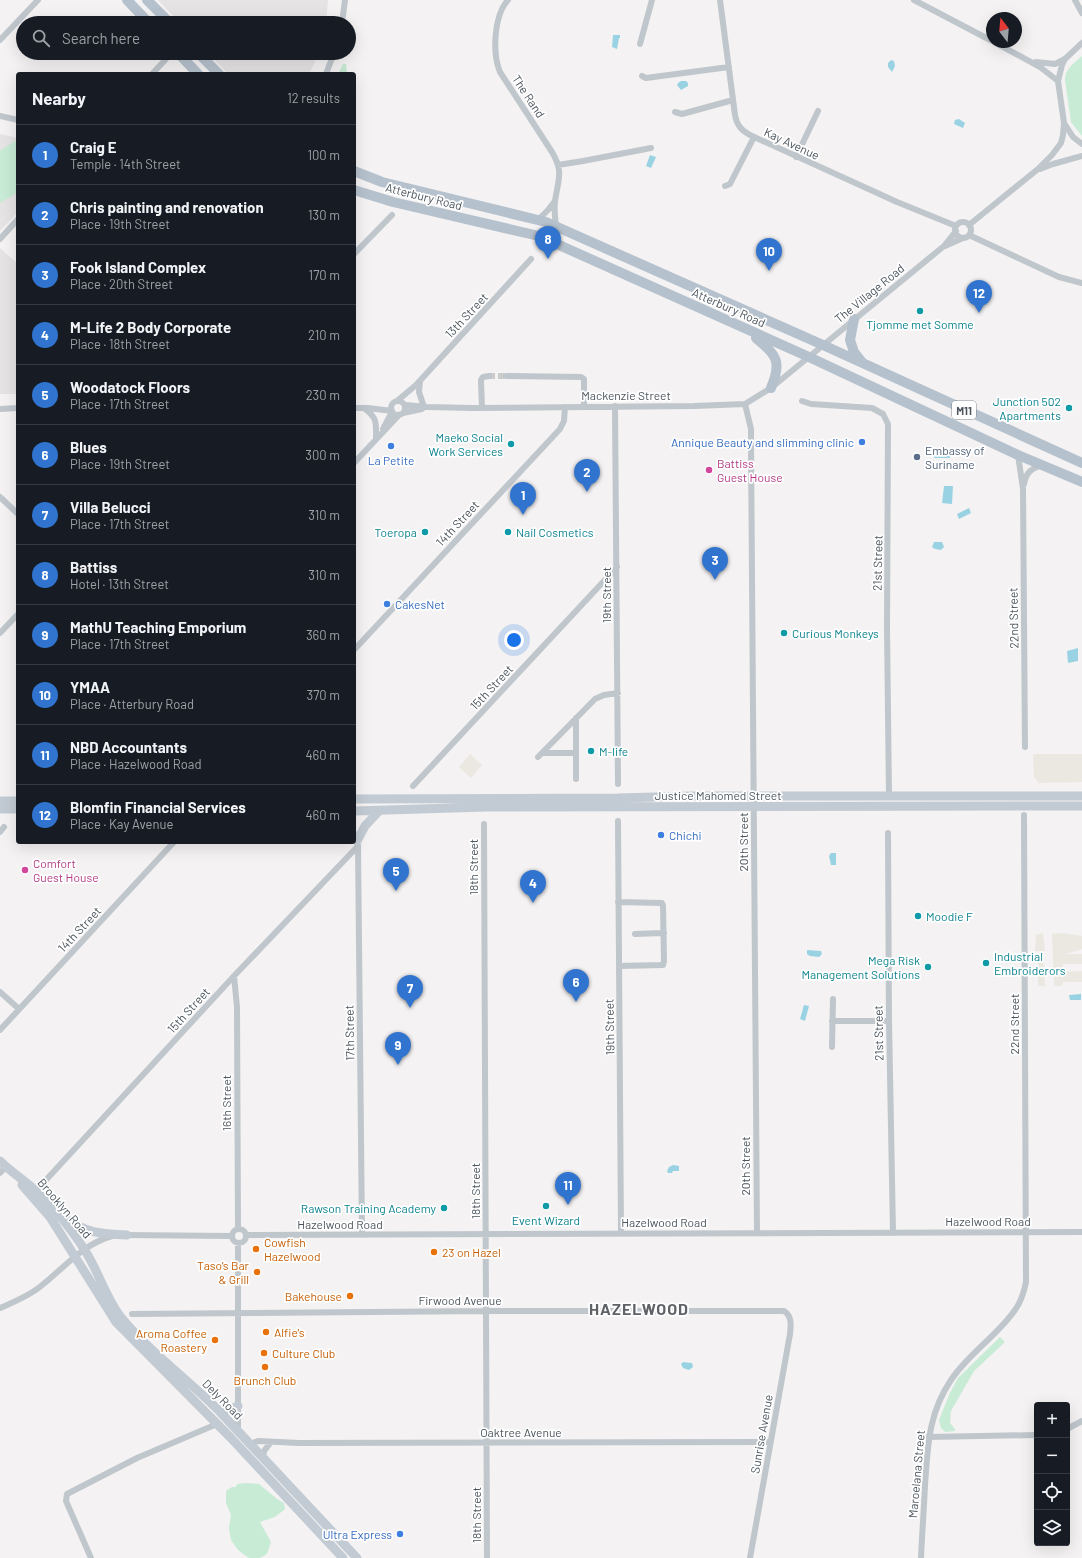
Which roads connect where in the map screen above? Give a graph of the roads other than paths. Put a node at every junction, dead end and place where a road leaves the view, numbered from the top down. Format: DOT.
graph roads {
  1 [pos="38,0"];
  2 [pos="127,0"];
  3 [pos="148,0"];
  4 [pos="345,0"];
  5 [pos="508,0"];
  6 [pos="652,0"];
  7 [pos="720,0"];
  8 [pos="914,0"];
  9 [pos="1075,0"];
  10 [pos="1082,13"];
  11 [pos="23,16"];
  12 [pos="142,16"];
  13 [pos="163,16"];
  14 [pos="343,16"];
  15 [pos="16,23"];
  16 [pos="986,37"];
  17 [pos="0,40"];
  18 [pos="1082,43"];
  19 [pos="640,44"];
  20 [pos="1006,48"];
  21 [pos="1066,59"];
  22 [pos="165,60"];
  23 [pos="185,60"];
  24 [pos="205,60"];
  25 [pos="331,60"];
  26 [pos="1030,61"];
  27 [pos="729,68"];
  28 [pos="154,72"];
  29 [pos="196,72"];
  30 [pos="217,72"];
  31 [pos="327,72"];
  32 [pos="642,76"];
  33 [pos="1058,81"];
  34 [pos="733,100"];
  35 [pos="818,111"];
  36 [pos="675,112"];
  37 [pos="0,116"];
  38 [pos="16,120"];
  39 [pos="1064,123"];
  40 [pos="754,138"];
  41 [pos="1082,144"];
  42 [pos="651,148"];
  43 [pos="1082,156"];
  44 [pos="796,157"];
  45 [pos="558,165"];
  46 [pos="1038,169"];
  47 [pos="356,172"];
  48 [pos="725,186"];
  49 [pos="356,191"];
  50 [pos="555,201"];
  51 [pos="392,215"];
  52 [pos="538,220"];
  53 [pos="16,222"];
  54 [pos="969,225"];
  55 [pos="556,226"];
  56 [pos="956,229"];
  57 [pos="969,235"];
  58 [pos="963,238"];
  59 [pos="0,239"];
  60 [pos="944,246"];
  61 [pos="356,252"];
  62 [pos="532,259"];
  63 [pos="1082,284"];
  64 [pos="854,319"];
  65 [pos="735,324"];
  66 [pos="823,345"];
  67 [pos="809,357"];
  68 [pos="864,363"];
  69 [pos="489,376"];
  70 [pos="506,376"];
  71 [pos="418,383"];
  72 [pos="771,388"];
  73 [pos="802,401"];
  74 [pos="395,402"];
  75 [pos="404,404"];
  76 [pos="745,404"];
  77 [pos="566,406"];
  78 [pos="584,406"];
  79 [pos="615,406"];
  80 [pos="425,407"];
  81 [pos="16,408"];
  82 [pos="356,408"];
  83 [pos="366,408"];
  84 [pos="482,408"];
  85 [pos="0,409"];
  86 [pos="392,411"];
  87 [pos="401,414"];
  88 [pos="381,434"];
  89 [pos="376,439"];
  90 [pos="1018,455"];
  91 [pos="356,461"];
  92 [pos="1082,463"];
  93 [pos="1043,465"];
  94 [pos="1082,482"];
  95 [pos="1022,489"];
  96 [pos="0,497"];
  97 [pos="16,512"];
  98 [pos="617,567"];
  99 [pos="16,616"];
  100 [pos="0,633"];
  101 [pos="356,648"];
  102 [pos="618,693"];
  103 [pos="576,718"];
  104 [pos="1025,746"];
  105 [pos="576,753"];
  106 [pos="576,779"];
  107 [pos="618,784"];
  108 [pos="413,786"];
  109 [pos="753,796"];
  110 [pos="889,796"];
  111 [pos="1082,796"];
  112 [pos="356,799"];
  113 [pos="0,801"];
  114 [pos="16,801"];
  115 [pos="753,806"];
  116 [pos="1082,806"];
  117 [pos="16,809"];
  118 [pos="0,810"];
  119 [pos="356,811"];
  120 [pos="379,811"];
  121 [pos="1024,816"];
  122 [pos="618,821"];
  123 [pos="484,824"];
  124 [pos="888,833"];
  125 [pos="356,840"];
  126 [pos="172,844"];
  127 [pos="352,844"];
  128 [pos="618,902"];
  129 [pos="664,933"];
  130 [pos="635,934"];
  131 [pos="619,966"];
  132 [pos="234,976"];
  133 [pos="0,992"];
  134 [pos="833,999"];
  135 [pos="19,1009"];
  136 [pos="832,1021"];
  137 [pos="889,1021"];
  138 [pos="0,1030"];
  139 [pos="832,1047"];
  140 [pos="3,1167"];
  141 [pos="33,1193"];
  142 [pos="55,1212"];
  143 [pos="238,1229"];
  144 [pos="1026,1232"];
  145 [pos="1082,1232"];
  146 [pos="622,1233"];
  147 [pos="757,1233"];
  148 [pos="893,1233"];
  149 [pos="486,1234"];
  150 [pos="127,1235"];
  151 [pos="246,1235"];
  152 [pos="362,1235"];
  153 [pos="232,1236"];
  154 [pos="238,1243"];
  155 [pos="84,1249"];
  156 [pos="75,1256"];
  157 [pos="0,1308"];
  158 [pos="487,1311"];
  159 [pos="238,1313"];
  160 [pos="132,1314"];
  161 [pos="788,1314"];
  162 [pos="238,1406"];
  163 [pos="221,1413"];
  164 [pos="1082,1421"];
  165 [pos="217,1424"];
  166 [pos="1070,1427"];
  167 [pos="238,1430"];
  168 [pos="1034,1435"];
  169 [pos="928,1437"];
  170 [pos="271,1442"];
  171 [pos="770,1442"];
  172 [pos="486,1443"];
  173 [pos="253,1446"];
  174 [pos="263,1457"];
  175 [pos="258,1467"];
  176 [pos="91,1558"];
  177 [pos="343,1558"];
  178 [pos="357,1558"];
  179 [pos="487,1558"];
  180 [pos="750,1558"];
  181 [pos="921,1558"];
  1 -- 11 [label="street"];
  2 -- 12 [label="main road"];
  3 -- 13 [label="main road"];
  4 -- 14 [label="street"];
  5 -- 45 [label="street, The Rand"];
  6 -- 19 [label="street"];
  7 -- 27 [label="street, Kay Avenue"];
  8 -- 16 [label="street"];
  9 -- 10 [label="street"];
  15 -- 17 [label="street"];
  18 -- 21 [label="street"];
  20 -- 26 [label="street"];
  21 -- 26 [label="street"];
  21 -- 33 [label="street"];
  22 -- 28 [label="street"];
  23 -- 29 [label="main road"];
  24 -- 30 [label="main road"];
  25 -- 31 [label="street"];
  26 -- 33 [label="street"];
  27 -- 32 [label="street"];
  27 -- 34 [label="street, Kay Avenue"];
  33 -- 39 [label="street"];
  34 -- 36 [label="street"];
  34 -- 40 [label="street, Kay Avenue"];
  35 -- 44 [label="street"];
  37 -- 38 [label="street"];
  39 -- 41 [label="street"];
  39 -- 46 [label="street"];
  40 -- 44 [label="street, Kay Avenue"];
  40 -- 48 [label="street"];
  42 -- 45 [label="street"];
  43 -- 46 [label="street"];
  44 -- 56 [label="street, Kay Avenue"];
  45 -- 50 [label="street, The Rand"];
  46 -- 54 [label="street"];
  47 -- 52 [label="main road, Atterbury Road / M11"];
  49 -- 65 [label="main road, Atterbury Road / M11"];
  50 -- 52 [label="street"];
  50 -- 55 [label="street, The Rand"];
  51 -- 61 [label="street"];
  52 -- 55 [label="main road, Atterbury Road / M11"];
  53 -- 59 [label="street"];
  54 -- 56 [label="street"];
  54 -- 57 [label="street"];
  55 -- 66 [label="main road, Atterbury Road / M11"];
  56 -- 58 [label="street"];
  56 -- 60 [label="street"];
  57 -- 58 [label="street"];
  57 -- 63 [label="street"];
  58 -- 60 [label="street"];
  60 -- 64 [label="street, The Village Road"];
  62 -- 71 [label="street, 13th Street"];
  64 -- 66 [label="street, The Village Road"];
  64 -- 68 [label="main road"];
  65 -- 67 [label="main road, Atterbury Road / M11"];
  65 -- 72 [label="main road"];
  66 -- 67 [label="street, The Village Road"];
  66 -- 68 [label="main road, Atterbury Road / M11"];
  67 -- 72 [label="street"];
  67 -- 90 [label="main road, Atterbury Road / M11"];
  68 -- 92 [label="main road, Atterbury Road / M11"];
  69 -- 84 [label="street"];
  70 -- 78 [label="street"];
  71 -- 74 [label="street, 13th Street"];
  71 -- 75 [label="street, 13th Street"];
  71 -- 80 [label="street"];
  72 -- 76 [label="street"];
  73 -- 110 [label="street, 21st Street"];
  74 -- 75 [label="street"];
  74 -- 83 [label="street"];
  74 -- 86 [label="street"];
  75 -- 80 [label="street, Mackenzie Street"];
  75 -- 87 [label="street"];
  76 -- 79 [label="street, Mackenzie Street"];
  76 -- 109 [label="street, 20th Street"];
  77 -- 78 [label="street, Mackenzie Street"];
  77 -- 84 [label="street, Mackenzie Street"];
  77 -- 101 [label="street, 14th Street"];
  78 -- 79 [label="street, Mackenzie Street"];
  79 -- 98 [label="street, 19th Street"];
  80 -- 84 [label="street, Mackenzie Street"];
  80 -- 87 [label="street, Mackenzie Street"];
  81 -- 85 [label="street"];
  82 -- 83 [label="street"];
  83 -- 86 [label="street"];
  83 -- 89 [label="street"];
  86 -- 87 [label="street"];
  86 -- 88 [label="street"];
  87 -- 88 [label="street"];
  88 -- 89 [label="street"];
  89 -- 91 [label="street"];
  90 -- 93 [label="main road, Atterbury Road / M11"];
  90 -- 95 [label="street, 22nd Street"];
  93 -- 94 [label="main road, Atterbury Road / M11"];
  93 -- 95 [label="street, 22nd Street"];
  95 -- 104 [label="street, 22nd Street"];
  96 -- 97 [label="street"];
  98 -- 102 [label="street, 19th Street"];
  98 -- 108 [label="street, 15th Street"];
  99 -- 100 [label="street"];
  102 -- 103 [label="street"];
  102 -- 107 [label="street, 19th Street"];
  103 -- 105 [label="street"];
  103 -- 105 [label="street"];
  105 -- 106 [label="street"];
  109 -- 110 [label="main road, Justice Mahomed Street"];
  109 -- 112 [label="main road, Justice Mahomed Street"];
  109 -- 115 [label="street, 20th Street"];
  110 -- 111 [label="main road, Justice Mahomed Street"];
  113 -- 114 [label="main road"];
  115 -- 116 [label="main road, Justice Mahomed Street"];
  115 -- 120 [label="main road, Justice Mahomed Street"];
  115 -- 147 [label="street, 20th Street"];
  117 -- 118 [label="main road"];
  119 -- 120 [label="main road, Justice Mahomed Street"];
  120 -- 125 [label="main road"];
  121 -- 144 [label="street, 22nd Street"];
  122 -- 128 [label="street, 19th Street"];
  123 -- 149 [label="street, 18th Street"];
  124 -- 137 [label="street, 21st Street"];
  125 -- 152 [label="street, 17th Street"];
  126 -- 135 [label="street, 14th Street"];
  127 -- 132 [label="street, 15th Street"];
  128 -- 129 [label="street"];
  128 -- 131 [label="street, 19th Street"];
  129 -- 130 [label="street"];
  129 -- 131 [label="street"];
  131 -- 146 [label="street, 19th Street"];
  132 -- 141 [label="street, 15th Street"];
  132 -- 143 [label="street, 16th Street"];
  133 -- 135 [label="street"];
  134 -- 136 [label="street"];
  135 -- 138 [label="street, 14th Street"];
  136 -- 137 [label="street"];
  136 -- 139 [label="street"];
  137 -- 148 [label="street, 21st Street"];
  140 -- 141 [label="main road, Brooklyn Road"];
  141 -- 142 [label="main road, Brooklyn Road"];
  141 -- 156 [label="main road, Brooklyn Road"];
  142 -- 150 [label="main road"];
  142 -- 155 [label="main road, Brooklyn Road"];
  143 -- 151 [label="street"];
  143 -- 153 [label="street"];
  144 -- 145 [label="street, Hazelwood Road"];
  144 -- 148 [label="street, Hazelwood Road"];
  144 -- 169 [label="street, Maroelana Street"];
  146 -- 147 [label="street, Hazelwood Road"];
  146 -- 149 [label="street, Hazelwood Road"];
  147 -- 148 [label="street, Hazelwood Road"];
  149 -- 152 [label="street, Hazelwood Road"];
  149 -- 158 [label="street, 18th Street"];
  150 -- 153 [label="street"];
  150 -- 155 [label="street"];
  151 -- 152 [label="street, Hazelwood Road"];
  151 -- 154 [label="street"];
  153 -- 154 [label="street"];
  154 -- 159 [label="street"];
  155 -- 156 [label="street"];
  155 -- 163 [label="main road, Dely Road"];
  156 -- 157 [label="street"];
  156 -- 165 [label="main road, Dely Road"];
  158 -- 159 [label="street, Firwood Avenue"];
  158 -- 161 [label="street, Firwood Avenue"];
  158 -- 172 [label="street, 18th Street"];
  159 -- 160 [label="street, Firwood Avenue"];
  159 -- 162 [label="street"];
  161 -- 171 [label="street, Sunrise Avenue"];
  162 -- 163 [label="main road"];
  162 -- 167 [label="street"];
  163 -- 167 [label="main road, Dely Road"];
  164 -- 166 [label="street"];
  165 -- 175 [label="main road, Dely Road"];
  165 -- 176 [label="street"];
  167 -- 173 [label="main road, Dely Road"];
  167 -- 175 [label="main road"];
  168 -- 169 [label="street"];
  169 -- 181 [label="street, Maroelana Street"];
  170 -- 172 [label="street, Oaktree Avenue"];
  170 -- 173 [label="street, Oaktree Avenue"];
  170 -- 174 [label="street"];
  171 -- 172 [label="street, Oaktree Avenue"];
  171 -- 180 [label="street, Sunrise Avenue"];
  172 -- 179 [label="street, 18th Street"];
  173 -- 174 [label="main road, Dely Road"];
  174 -- 178 [label="main road, Dely Road"];
  175 -- 177 [label="main road, Dely Road"];
}
